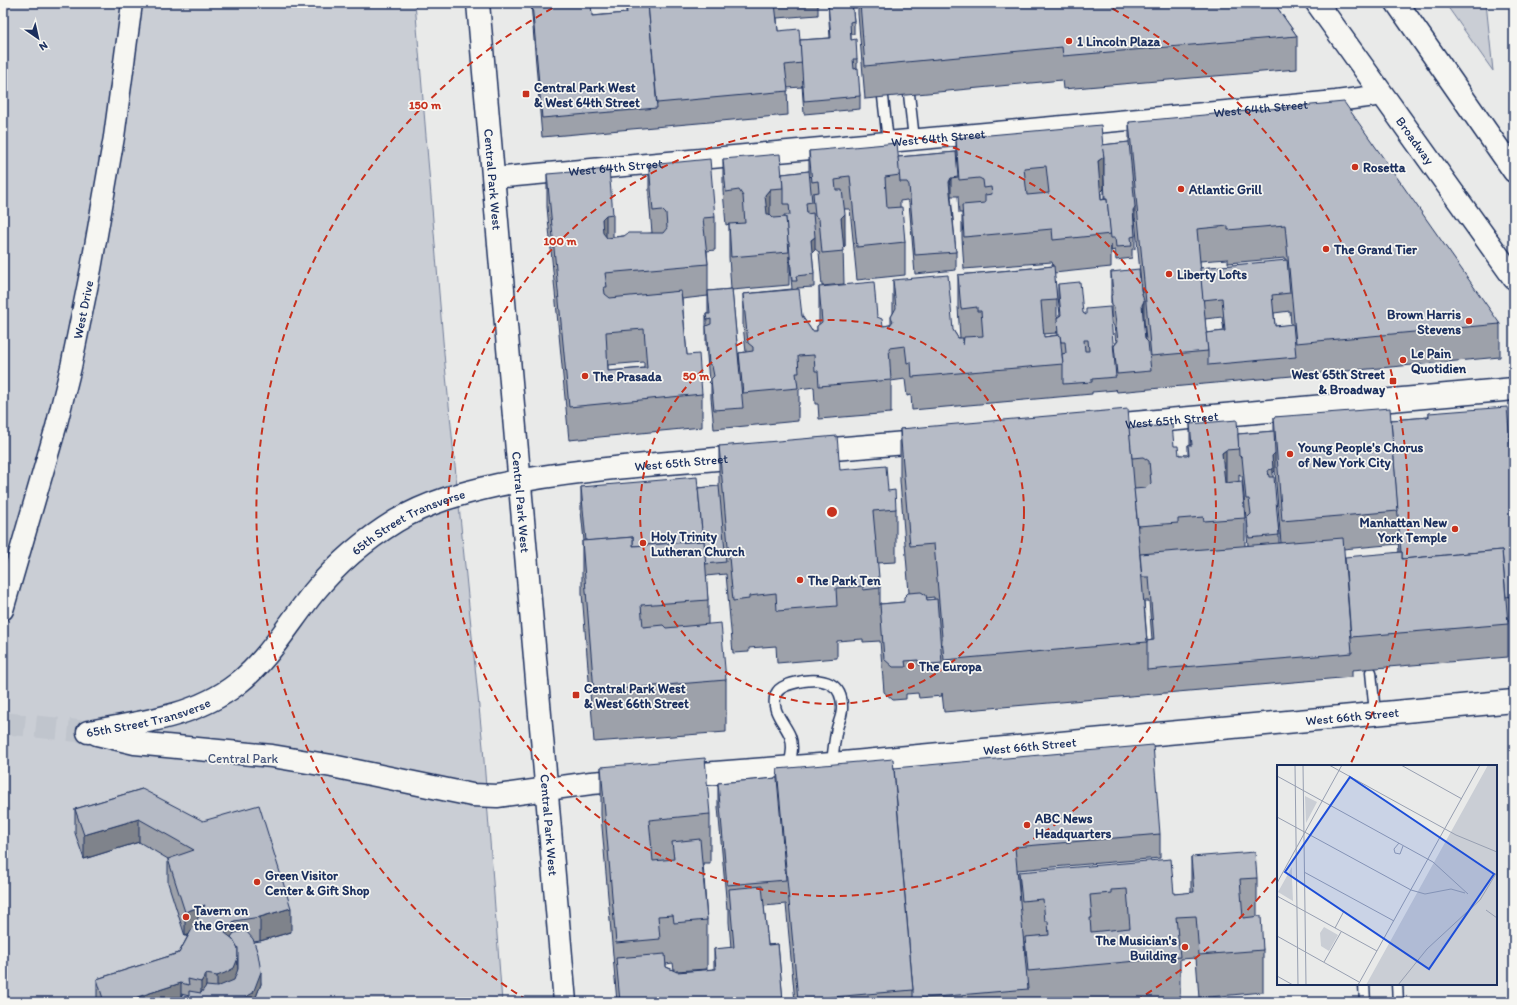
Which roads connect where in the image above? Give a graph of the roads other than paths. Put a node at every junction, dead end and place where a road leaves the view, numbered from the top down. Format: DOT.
graph roads {
  1 [pos="132,3"];
  2 [pos="478,3"];
  3 [pos="1317,3"];
  4 [pos="1397,3"];
  5 [pos="910,94"];
  6 [pos="1382,95"];
  7 [pos="883,97"];
  8 [pos="914,139"];
  9 [pos="888,141"];
  10 [pos="1514,170"];
  11 [pos="493,178"];
  12 [pos="1514,278"];
  13 [pos="1514,389"];
  14 [pos="1080,427"];
  15 [pos="946,439"];
  16 [pos="519,481"];
  17 [pos="3,610"];
  18 [pos="1371,672"];
  19 [pos="1514,701"];
  20 [pos="1375,713"];
  21 [pos="832,764"];
  22 [pos="789,767"];
  23 [pos="546,790"];
  24 [pos="1364,985"];
  25 [pos="1397,985"];
  26 [pos="565,1002"];
  27 [pos="1365,1002"];
  28 [pos="1398,1002"];
  1 -- 17 [label="street, West Drive"];
  2 -- 11 [label="main road, Central Park West"];
  3 -- 6 [label="main road, Broadway"];
  4 -- 10 [label="main road"];
  5 -- 8 [label="lane"];
  6 -- 8 [label="street, West 64th Street"];
  6 -- 12 [label="main road, Broadway"];
  7 -- 9 [label="lane"];
  8 -- 9 [label="street, West 64th Street"];
  9 -- 11 [label="street, West 64th Street"];
  11 -- 16 [label="main road, Central Park West"];
  13 -- 14 [label="main road, West 65th Street"];
  15 -- 16 [label="main road, West 65th Street"];
  16 -- 23 [label="main road, Central Park West"];
  16 -- 23 [label="main road, 65th Street Transverse"];
  18 -- 20 [label="lane"];
  19 -- 20 [label="main road, West 66th Street"];
  20 -- 21 [label="main road, West 66th Street"];
  21 -- 22 [label="main road, West 66th Street"];
  21 -- 22 [label="lane"];
  22 -- 23 [label="main road, West 66th Street"];
  23 -- 26 [label="main road, Central Park West"];
  24 -- 27 [label="lane"];
  25 -- 28 [label="lane"];
}
